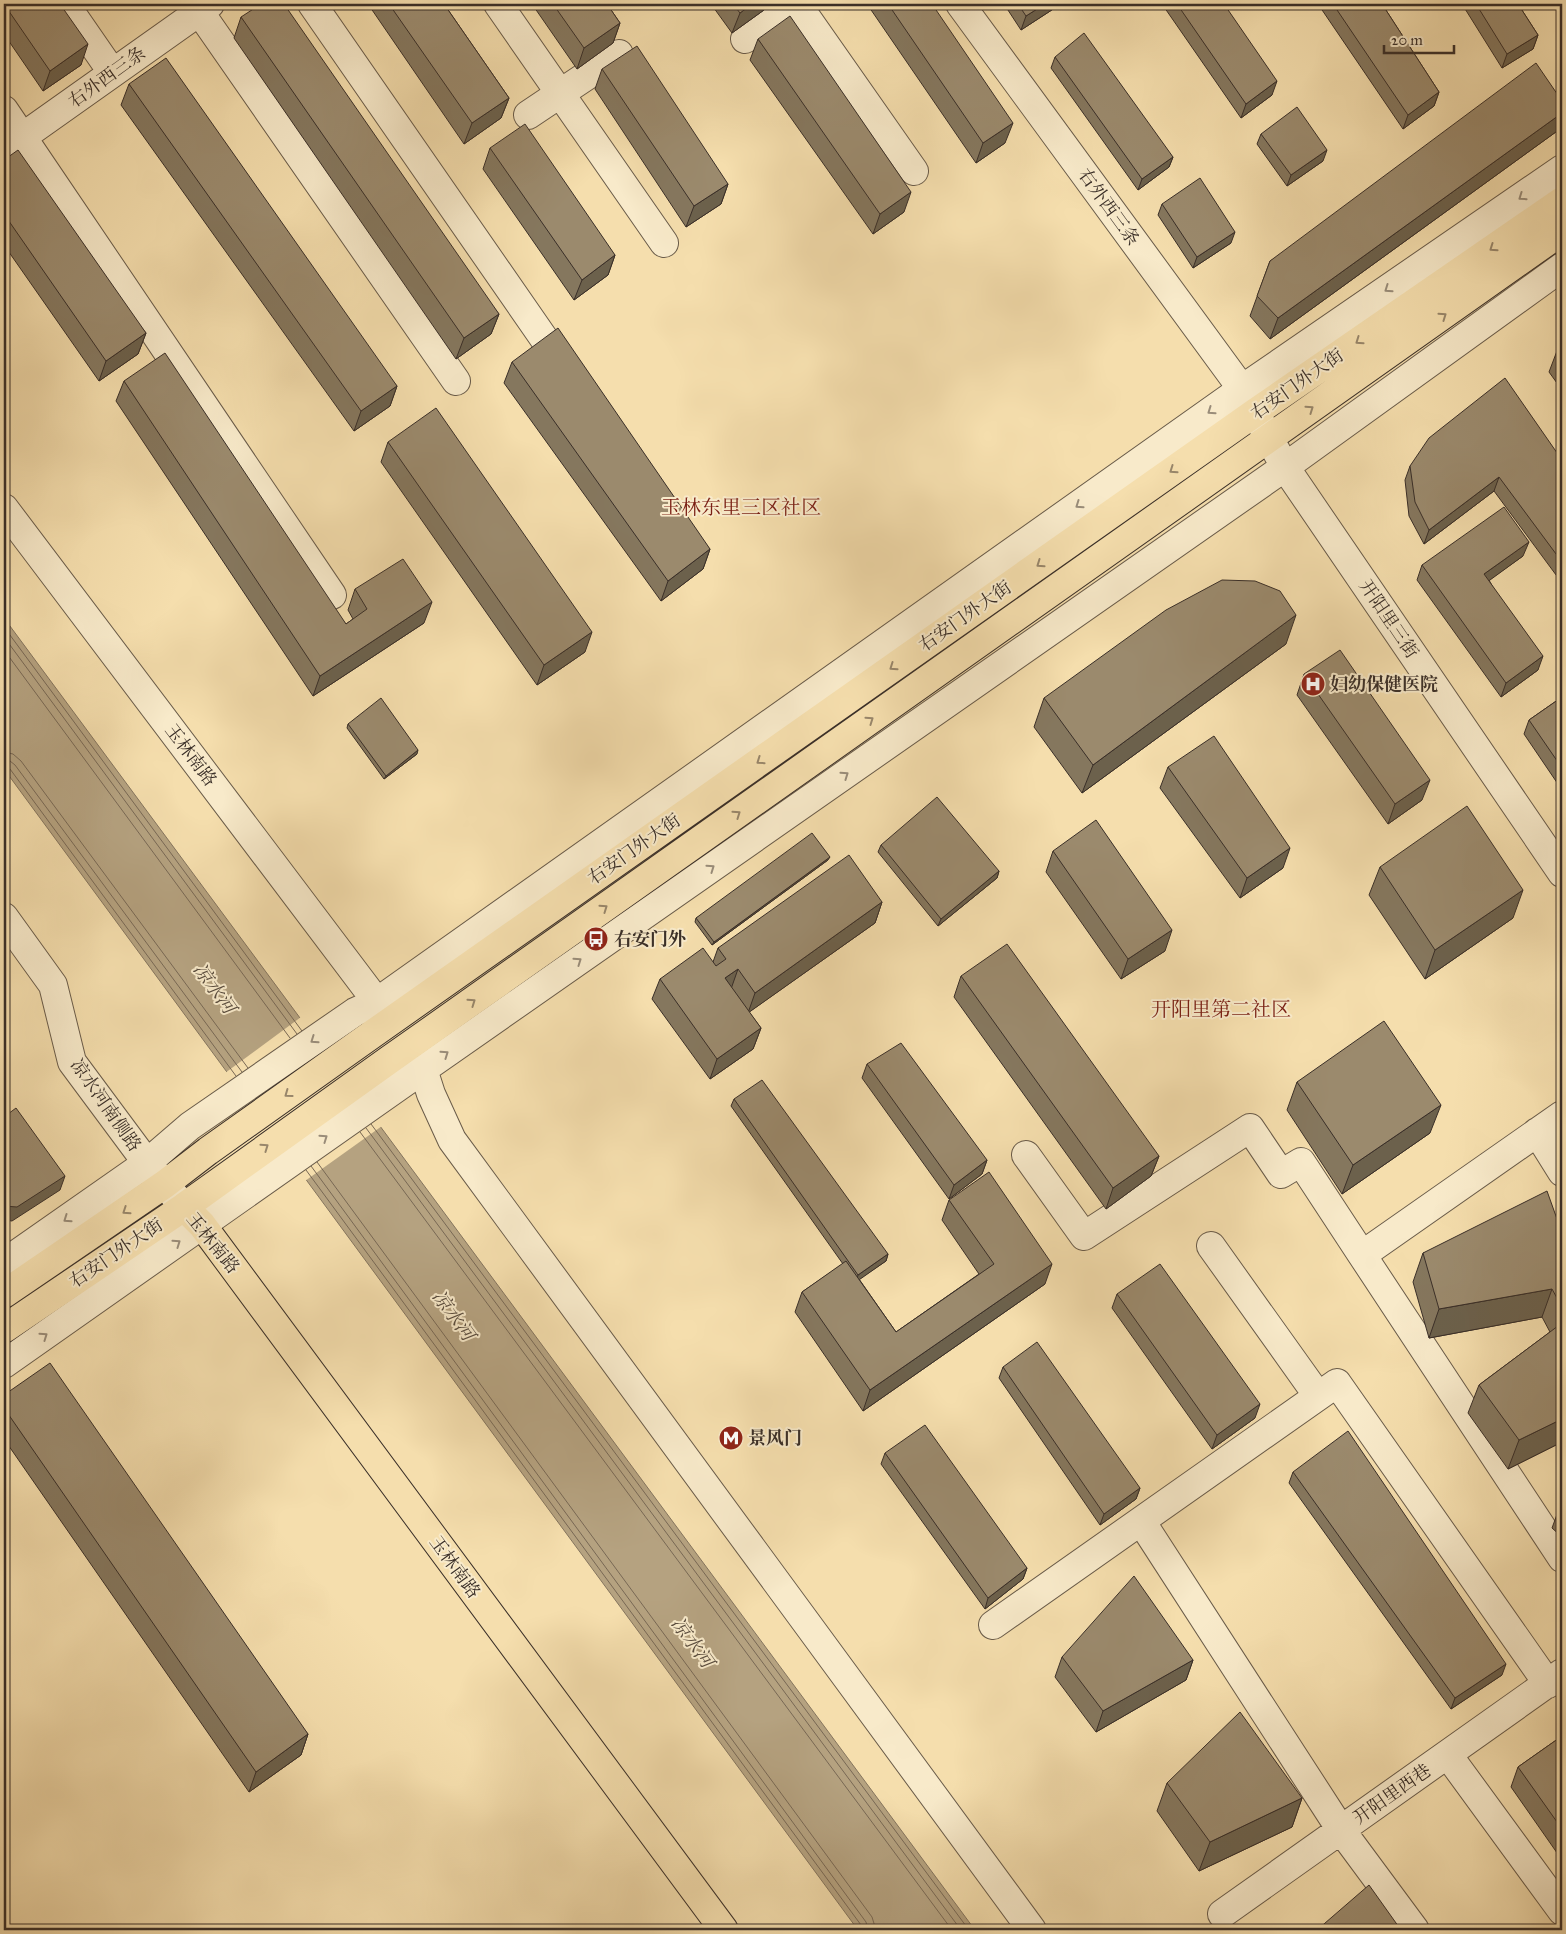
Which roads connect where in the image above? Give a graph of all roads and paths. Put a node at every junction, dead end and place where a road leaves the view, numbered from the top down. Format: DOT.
graph roads {
  1 [pos="65,4"];
  2 [pos="312,4"];
  3 [pos="498,4"];
  4 [pos="798,4"];
  5 [pos="960,4"];
  6 [pos="205,8"];
  7 [pos="746,39"];
  8 [pos="619,54"];
  9 [pos="112,72"];
  10 [pos="560,94"];
  11 [pos="4,110"];
  12 [pos="528,115"];
  13 [pos="13,144"];
  14 [pos="1562,169"];
  15 [pos="914,170"];
  16 [pos="1562,201"];
  17 [pos="1562,232"];
  18 [pos="664,243"];
  19 [pos="1562,267"];
  20 [pos="545,340"];
  21 [pos="456,381"];
  22 [pos="1249,400"];
  23 [pos="1270,437"];
  24 [pos="1285,467"];
  25 [pos="4,508"];
  26 [pos="332,595"];
  27 [pos="1562,873"];
  28 [pos="4,917"];
  29 [pos="366,1007"];
  30 [pos="414,1076"];
  31 [pos="1562,1115"];
  32 [pos="1537,1132"];
  33 [pos="1026,1155"];
  34 [pos="147,1163"];
  35 [pos="1562,1172"];
  36 [pos="165,1184"];
  37 [pos="234,1186"];
  38 [pos="193,1216"];
  39 [pos="1211,1246"];
  40 [pos="1362,1255"];
  41 [pos="4,1263"];
  42 [pos="4,1294"];
  43 [pos="4,1328"];
  44 [pos="4,1364"];
  45 [pos="1318,1396"];
  46 [pos="1141,1521"];
  47 [pos="1562,1558"];
  48 [pos="993,1625"];
  49 [pos="1555,1679"];
  50 [pos="1448,1755"];
  51 [pos="1341,1830"];
  52 [pos="1562,1911"];
  53 [pos="1222,1914"];
  54 [pos="724,1930"];
  55 [pos="1032,1930"];
  56 [pos="1415,1930"];
  1 -- 9 [label="street"];
  2 -- 20 [label="street"];
  3 -- 10 [label="street"];
  4 -- 7 [label="street"];
  4 -- 15 [label="street"];
  5 -- 22 [label="street, 右外西三条"];
  6 -- 9 [label="street, 右外西三条"];
  6 -- 21 [label="street"];
  8 -- 10 [label="street"];
  9 -- 13 [label="street, 右外西三条"];
  10 -- 12 [label="street"];
  10 -- 18 [label="street"];
  11 -- 13 [label="street"];
  13 -- 26 [label="street"];
  14 -- 22 [label="street, one-way"];
  16 -- 22 [label="main road, 右安门外大街, one-way"];
  23 -- 17 [label="main road, 右安门外大街, one-way"];
  19 -- 24 [label="street"];
  22 -- 23 [label="street, 右外西三条"];
  22 -- 29 [label="street, one-way"];
  22 -- 36 [label="main road, 右安门外大街, one-way"];
  23 -- 24 [label="street, 开阳里三街"];
  37 -- 23 [label="main road, 右安门外大街, one-way"];
  24 -- 27 [label="street, 开阳里三街"];
  30 -- 24 [label="street, one-way"];
  25 -- 29 [label="street, 玉林南路"];
  28 -- 34 [label="street, 凉水河南侧路"];
  29 -- 34 [label="street, one-way"];
  37 -- 30 [label="street, one-way"];
  30 -- 55 [label="street"];
  31 -- 32 [label="street"];
  32 -- 35 [label="street"];
  32 -- 40 [label="street"];
  33 -- 40 [label="street"];
  34 -- 36 [label="street, 凉水河南侧路"];
  34 -- 41 [label="street, one-way"];
  36 -- 38 [label="street, 凉水河南侧路"];
  36 -- 42 [label="main road, 右安门外大街, one-way"];
  37 -- 38 [label="main road, 右安门外大街"];
  38 -- 43 [label="main road, 右安门外大街"];
  44 -- 38 [label="street, one-way"];
  38 -- 54 [label="main road, 玉林南路"];
  39 -- 45 [label="street"];
  40 -- 47 [label="street"];
  45 -- 46 [label="street"];
  45 -- 49 [label="street"];
  46 -- 48 [label="street"];
  46 -- 51 [label="street"];
  49 -- 50 [label="street, 开阳里西巷"];
  50 -- 51 [label="street, 开阳里西巷"];
  50 -- 52 [label="street"];
  51 -- 53 [label="street, 开阳里西巷"];
  51 -- 56 [label="street"];
}
